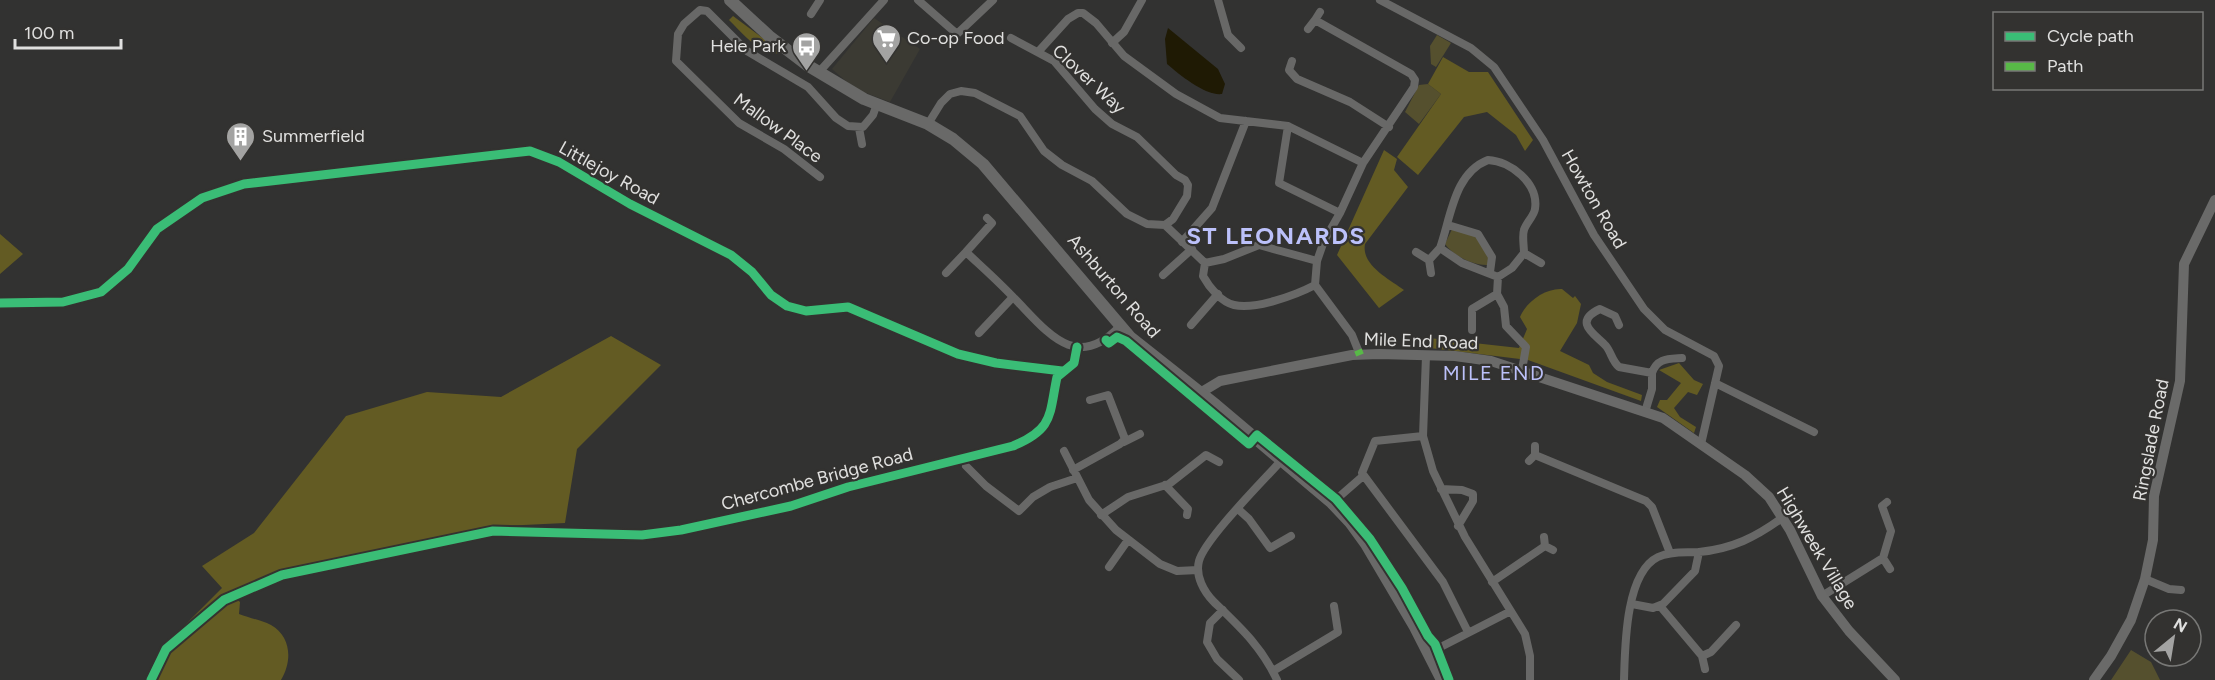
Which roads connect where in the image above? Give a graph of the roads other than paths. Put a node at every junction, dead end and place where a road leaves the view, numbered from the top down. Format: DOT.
graph roads {
  1 [pos="730,0"];
  2 [pos="820,0"];
  3 [pos="884,0"];
  4 [pos="918,0"];
  5 [pos="993,0"];
  6 [pos="1142,0"];
  7 [pos="1218,0"];
  8 [pos="1380,0"];
  9 [pos="1320,12"];
  10 [pos="811,14"];
  11 [pos="1315,20"];
  12 [pos="1308,29"];
  13 [pos="1011,38"];
  14 [pos="1112,43"];
  15 [pos="1240,48"];
  16 [pos="1038,52"];
  17 [pos="1292,61"];
  18 [pos="819,72"];
  19 [pos="877,104"];
  20 [pos="1246,121"];
  21 [pos="928,124"];
  22 [pos="1287,126"];
  23 [pos="1389,127"];
  24 [pos="859,128"];
  25 [pos="862,144"];
  26 [pos="1363,163"];
  27 [pos="820,177"];
  28 [pos="2215,200"];
  29 [pos="1340,213"];
  30 [pos="987,218"];
  31 [pos="1166,225"];
  32 [pos="1448,225"];
  33 [pos="1182,242"];
  34 [pos="1440,248"];
  35 [pos="1192,249"];
  36 [pos="966,252"];
  37 [pos="1416,252"];
  38 [pos="1524,253"];
  39 [pos="1430,260"];
  40 [pos="1317,261"];
  41 [pos="1206,263"];
  42 [pos="1541,263"];
  43 [pos="1490,272"];
  44 [pos="946,273"];
  45 [pos="1431,273"];
  46 [pos="1163,275"];
  47 [pos="1498,277"];
  48 [pos="1315,285"];
  49 [pos="1218,294"];
  50 [pos="1497,294"];
  51 [pos="1013,297"];
  52 [pos="0,303"];
  53 [pos="1191,325"];
  54 [pos="1619,325"];
  55 [pos="1120,326"];
  56 [pos="1472,330"];
  57 [pos="979,333"];
  58 [pos="1077,347"];
  59 [pos="1358,350"];
  60 [pos="1426,356"];
  61 [pos="1682,358"];
  62 [pos="1522,370"];
  63 [pos="1062,371"];
  64 [pos="1652,373"];
  65 [pos="1715,383"];
  66 [pos="1200,393"];
  67 [pos="1090,400"];
  68 [pos="1645,412"];
  69 [pos="1814,432"];
  70 [pos="1140,434"];
  71 [pos="1424,436"];
  72 [pos="1124,442"];
  73 [pos="1701,444"];
  74 [pos="1064,452"];
  75 [pos="1529,461"];
  76 [pos="1219,462"];
  77 [pos="1280,462"];
  78 [pos="966,466"];
  79 [pos="1073,470"];
  80 [pos="1363,476"];
  81 [pos="1077,478"];
  82 [pos="1165,485"];
  83 [pos="1441,489"];
  84 [pos="1887,502"];
  85 [pos="1332,503"];
  86 [pos="1238,509"];
  87 [pos="1101,515"];
  88 [pos="1187,515"];
  89 [pos="1782,518"];
  90 [pos="1458,526"];
  91 [pos="1291,536"];
  92 [pos="1128,540"];
  93 [pos="1547,544"];
  94 [pos="1699,552"];
  95 [pos="1670,553"];
  96 [pos="1882,558"];
  97 [pos="1109,567"];
  98 [pos="1890,569"];
  99 [pos="1198,570"];
  100 [pos="2145,579"];
  101 [pos="1492,582"];
  102 [pos="2181,590"];
  103 [pos="1822,596"];
  104 [pos="1632,604"];
  105 [pos="1334,606"];
  106 [pos="1660,606"];
  107 [pos="1223,610"];
  108 [pos="1509,612"];
  109 [pos="1736,625"];
  110 [pos="1468,632"];
  111 [pos="1429,653"];
  112 [pos="1702,656"];
  113 [pos="1705,669"];
  114 [pos="1273,671"];
  115 [pos="151,680"];
  116 [pos="1239,680"];
  117 [pos="1277,680"];
  118 [pos="1442,680"];
  119 [pos="1530,680"];
  120 [pos="1624,680"];
  121 [pos="1895,680"];
  122 [pos="2094,680"];
  1 -- 18 [label="main road, Ashburton Road"];
  2 -- 10 [label="street"];
  3 -- 18 [label="street"];
  4 -- 5 [label="street"];
  6 -- 14 [label="street"];
  7 -- 15 [label="street"];
  8 -- 65 [label="street, Howton Road"];
  9 -- 11 [label="street"];
  11 -- 12 [label="street"];
  11 -- 23 [label="street"];
  13 -- 16 [label="street, Clover Way"];
  14 -- 16 [label="street"];
  14 -- 20 [label="street"];
  16 -- 31 [label="street, Clover Way"];
  17 -- 23 [label="street"];
  18 -- 19 [label="main road, Ashburton Road"];
  19 -- 21 [label="main road, Ashburton Road"];
  19 -- 24 [label="street"];
  20 -- 22 [label="street"];
  20 -- 33 [label="street"];
  21 -- 31 [label="street"];
  21 -- 55 [label="main road, Ashburton Road"];
  22 -- 26 [label="street"];
  22 -- 29 [label="street"];
  23 -- 26 [label="street"];
  24 -- 25 [label="street"];
  24 -- 27 [label="street, Mallow Place"];
  26 -- 29 [label="street"];
  28 -- 100 [label="street, Ringslade Road"];
  29 -- 40 [label="street"];
  30 -- 36 [label="street"];
  31 -- 33 [label="street"];
  32 -- 34 [label="street"];
  32 -- 38 [label="street"];
  32 -- 43 [label="street"];
  33 -- 35 [label="street"];
  34 -- 39 [label="street"];
  34 -- 43 [label="street"];
  35 -- 41 [label="street"];
  35 -- 46 [label="street"];
  36 -- 44 [label="street"];
  36 -- 51 [label="street"];
  37 -- 39 [label="street"];
  38 -- 42 [label="street"];
  38 -- 47 [label="street"];
  39 -- 45 [label="street"];
  40 -- 41 [label="street"];
  40 -- 48 [label="street"];
  41 -- 49 [label="street"];
  43 -- 47 [label="street"];
  47 -- 50 [label="street"];
  48 -- 49 [label="street"];
  48 -- 59 [label="street"];
  49 -- 53 [label="street"];
  50 -- 56 [label="street"];
  50 -- 62 [label="street"];
  51 -- 57 [label="street"];
  51 -- 58 [label="street"];
  52 -- 63 [label="street, Littlejoy Road"];
  54 -- 64 [label="street"];
  55 -- 58 [label="street"];
  55 -- 66 [label="main road, Ashburton Road"];
  58 -- 63 [label="street, Chercombe Bridge Road"];
  60 -- 62 [label="street, Mile End Road"];
  60 -- 66 [label="street, Mile End Road"];
  60 -- 71 [label="street"];
  61 -- 64 [label="street"];
  62 -- 68 [label="street, Mile End Road"];
  63 -- 115 [label="street, Chercombe Bridge Road"];
  64 -- 68 [label="street"];
  65 -- 69 [label="street"];
  65 -- 73 [label="street, Howton Road"];
  66 -- 77 [label="main road, Ashburton Road"];
  67 -- 72 [label="street"];
  68 -- 73 [label="street, Mile End Road"];
  70 -- 72 [label="street"];
  71 -- 80 [label="street"];
  71 -- 83 [label="street"];
  72 -- 79 [label="street"];
  73 -- 89 [label="street, Highweek Village"];
  74 -- 79 [label="street"];
  75 -- 95 [label="street"];
  76 -- 82 [label="street"];
  77 -- 85 [label="main road, Ashburton Road"];
  77 -- 86 [label="street"];
  78 -- 81 [label="street"];
  79 -- 81 [label="street"];
  80 -- 85 [label="street"];
  80 -- 110 [label="street"];
  81 -- 87 [label="street"];
  82 -- 87 [label="street"];
  82 -- 88 [label="street"];
  83 -- 90 [label="street"];
  83 -- 90 [label="street"];
  84 -- 96 [label="street"];
  85 -- 111 [label="main road, Ashburton Road"];
  86 -- 91 [label="street"];
  86 -- 99 [label="street"];
  87 -- 92 [label="street"];
  89 -- 94 [label="street"];
  89 -- 103 [label="street, Highweek Village"];
  90 -- 101 [label="street"];
  92 -- 97 [label="street"];
  92 -- 99 [label="street"];
  93 -- 101 [label="street"];
  94 -- 95 [label="street"];
  94 -- 106 [label="street"];
  95 -- 104 [label="street"];
  96 -- 98 [label="street"];
  96 -- 103 [label="street"];
  99 -- 107 [label="street"];
  100 -- 102 [label="street"];
  100 -- 122 [label="street, Ringslade Road"];
  101 -- 108 [label="street"];
  103 -- 121 [label="street, Highweek Village"];
  104 -- 106 [label="street"];
  104 -- 120 [label="street"];
  105 -- 114 [label="street"];
  106 -- 112 [label="street"];
  107 -- 114 [label="street"];
  107 -- 116 [label="street"];
  108 -- 110 [label="street"];
  108 -- 119 [label="street"];
  109 -- 112 [label="street"];
  110 -- 111 [label="street"];
  111 -- 118 [label="main road, Ashburton Road"];
  112 -- 113 [label="street"];
  114 -- 117 [label="street"];
}
